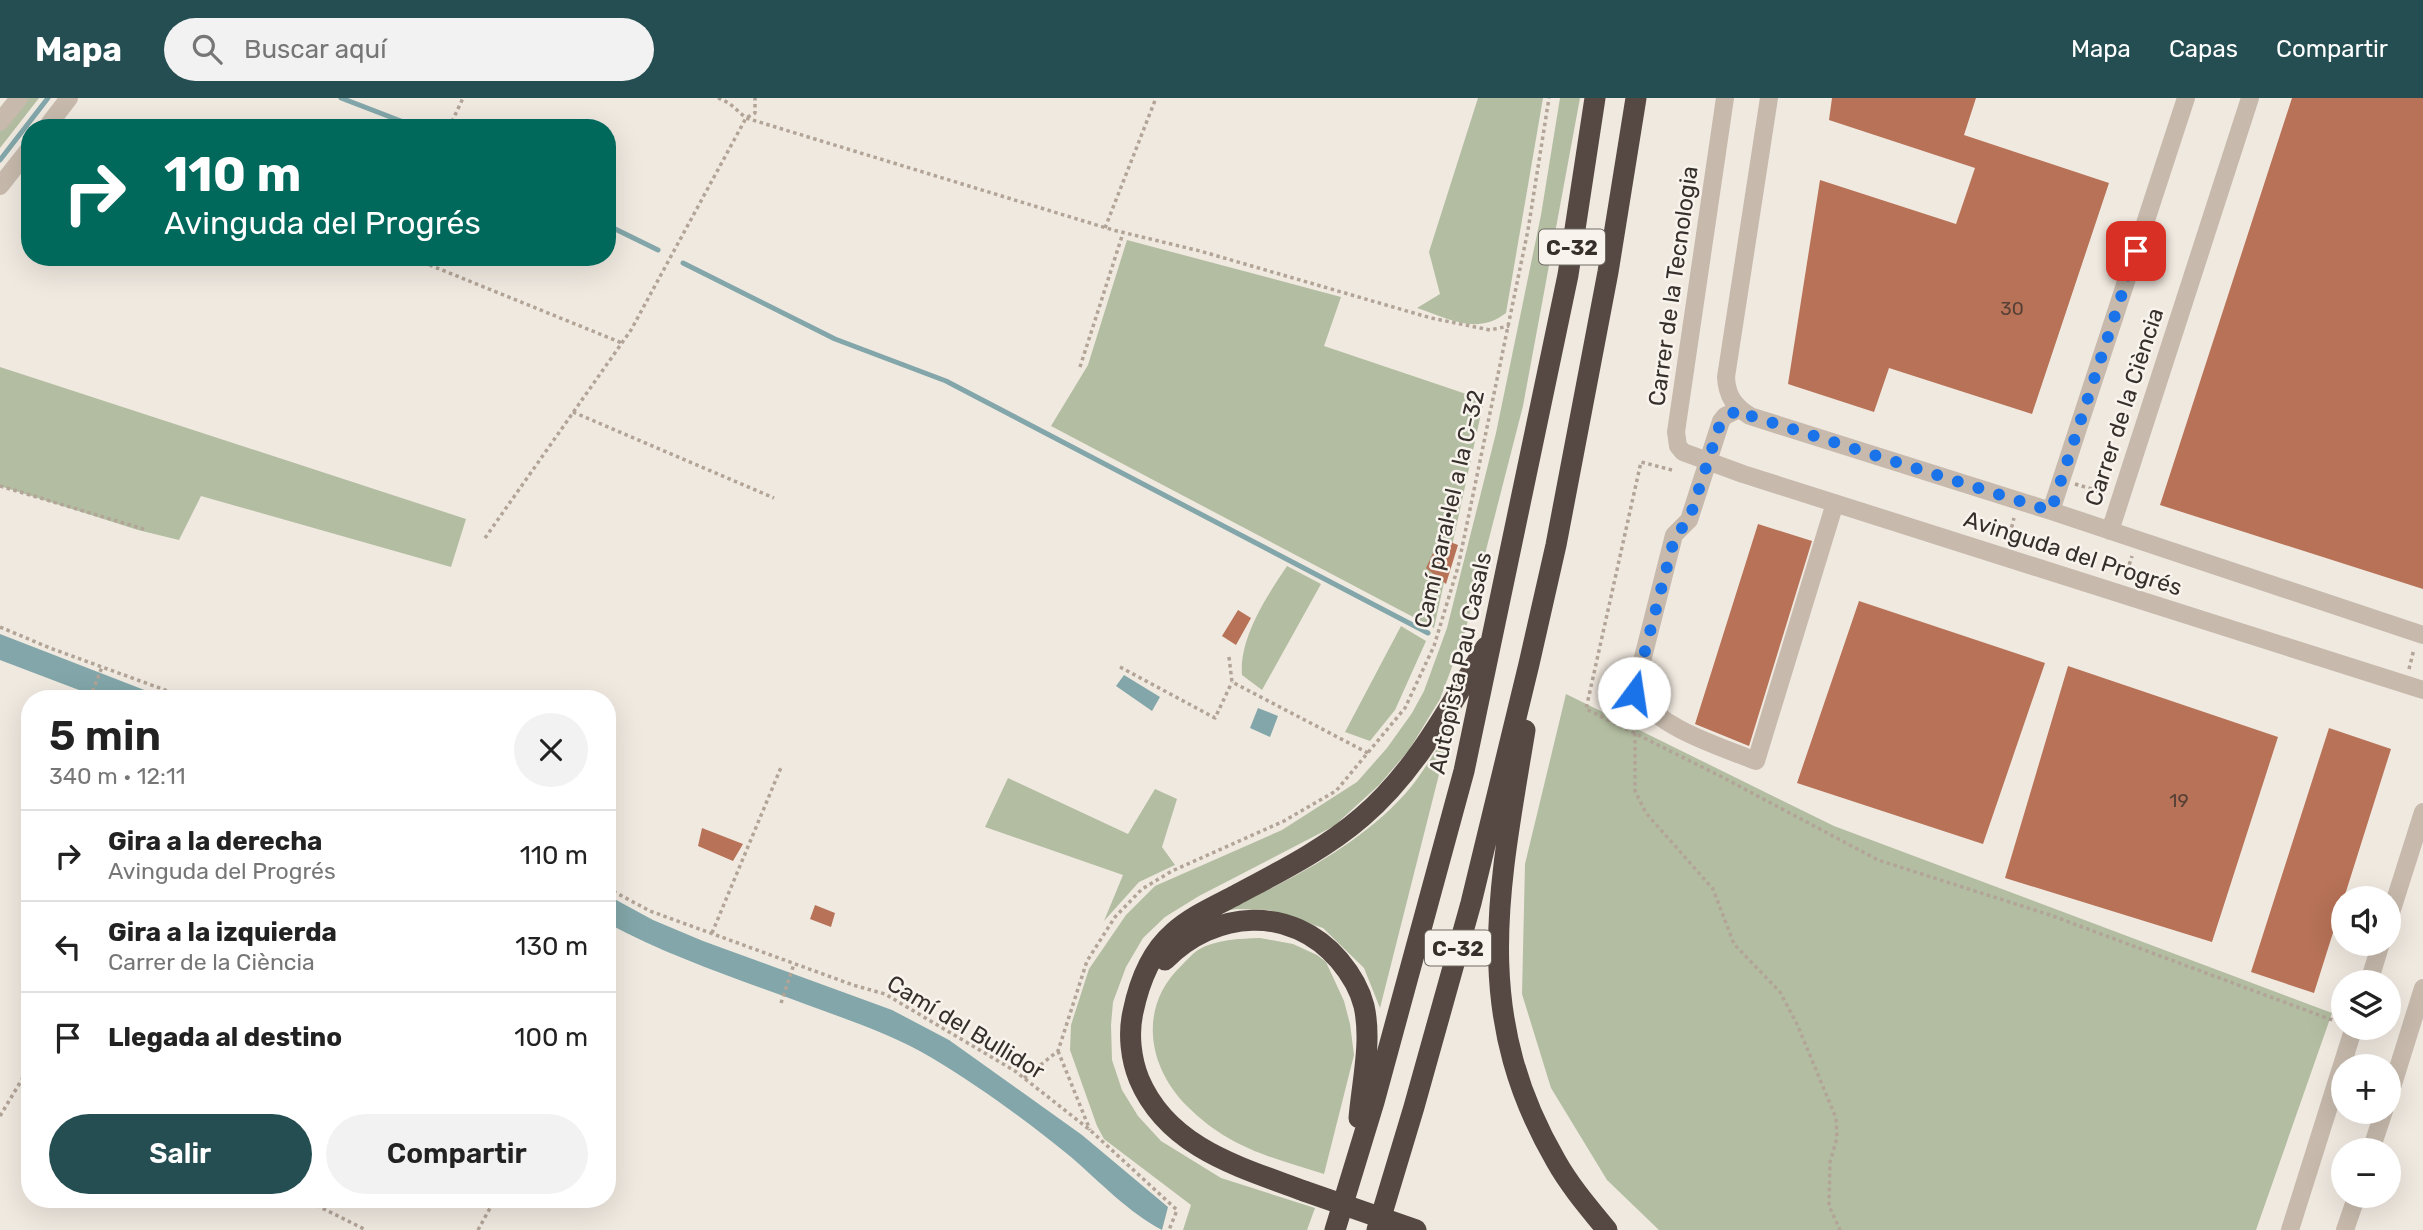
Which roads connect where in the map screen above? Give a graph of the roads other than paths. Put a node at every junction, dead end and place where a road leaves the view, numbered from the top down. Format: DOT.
graph roads {
  1 [pos="19,98"];
  2 [pos="69,98"];
  3 [pos="1595,98"];
  4 [pos="1636,98"];
  5 [pos="1726,98"];
  6 [pos="1769,98"];
  7 [pos="2186,98"];
  8 [pos="2250,98"];
  9 [pos="53,119"];
  10 [pos="0,122"];
  11 [pos="21,159"];
  12 [pos="0,186"];
  13 [pos="1739,409"];
  14 [pos="1709,463"];
  15 [pos="1835,503"];
  16 [pos="2051,511"];
  17 [pos="2109,531"];
  18 [pos="1494,633"];
  19 [pos="2423,635"];
  20 [pos="1529,664"];
  21 [pos="2423,690"];
  22 [pos="2423,812"];
  23 [pos="2399,886"];
  24 [pos="2423,988"];
  25 [pos="1137,994"];
  26 [pos="2350,1040"];
  27 [pos="2401,1059"];
  28 [pos="1354,1166"];
  29 [pos="2353,1208"];
  30 [pos="1335,1230"];
  31 [pos="1377,1230"];
  32 [pos="1416,1230"];
  33 [pos="1607,1230"];
  34 [pos="2290,1230"];
  35 [pos="2345,1230"];
  1 -- 10 [label="street"];
  2 -- 9 [label="street"];
  3 -- 18 [label="highway, Autopista Pau Casals / C-32"];
  4 -- 20 [label="highway, C-32"];
  5 -- 14 [label="street, Carrer de la Tecnologia"];
  6 -- 13 [label="street"];
  7 -- 16 [label="street, Carrer de la Ciència"];
  8 -- 17 [label="street, Carrer de la Ciència"];
  11 -- 12 [label="street"];
  13 -- 14 [label="street"];
  13 -- 16 [label="street, Avinguda del Progrés"];
  14 -- 15 [label="street, Avinguda del Progrés"];
  14 -- 15 [label="street"];
  15 -- 21 [label="street, Avinguda del Progrés"];
  16 -- 17 [label="street, Avinguda del Progrés"];
  17 -- 19 [label="street, Avinguda del Progrés"];
  18 -- 25 [label="highway"];
  18 -- 28 [label="highway, Autopista Pau Casals / C-32"];
  20 -- 31 [label="highway, C-32"];
  20 -- 33 [label="highway"];
  22 -- 23 [label="street"];
  24 -- 27 [label="street"];
  25 -- 28 [label="highway"];
  25 -- 32 [label="highway, bridge"];
  26 -- 34 [label="street"];
  28 -- 30 [label="highway, Autopista Pau Casals / C-32"];
  29 -- 35 [label="street"];
}
